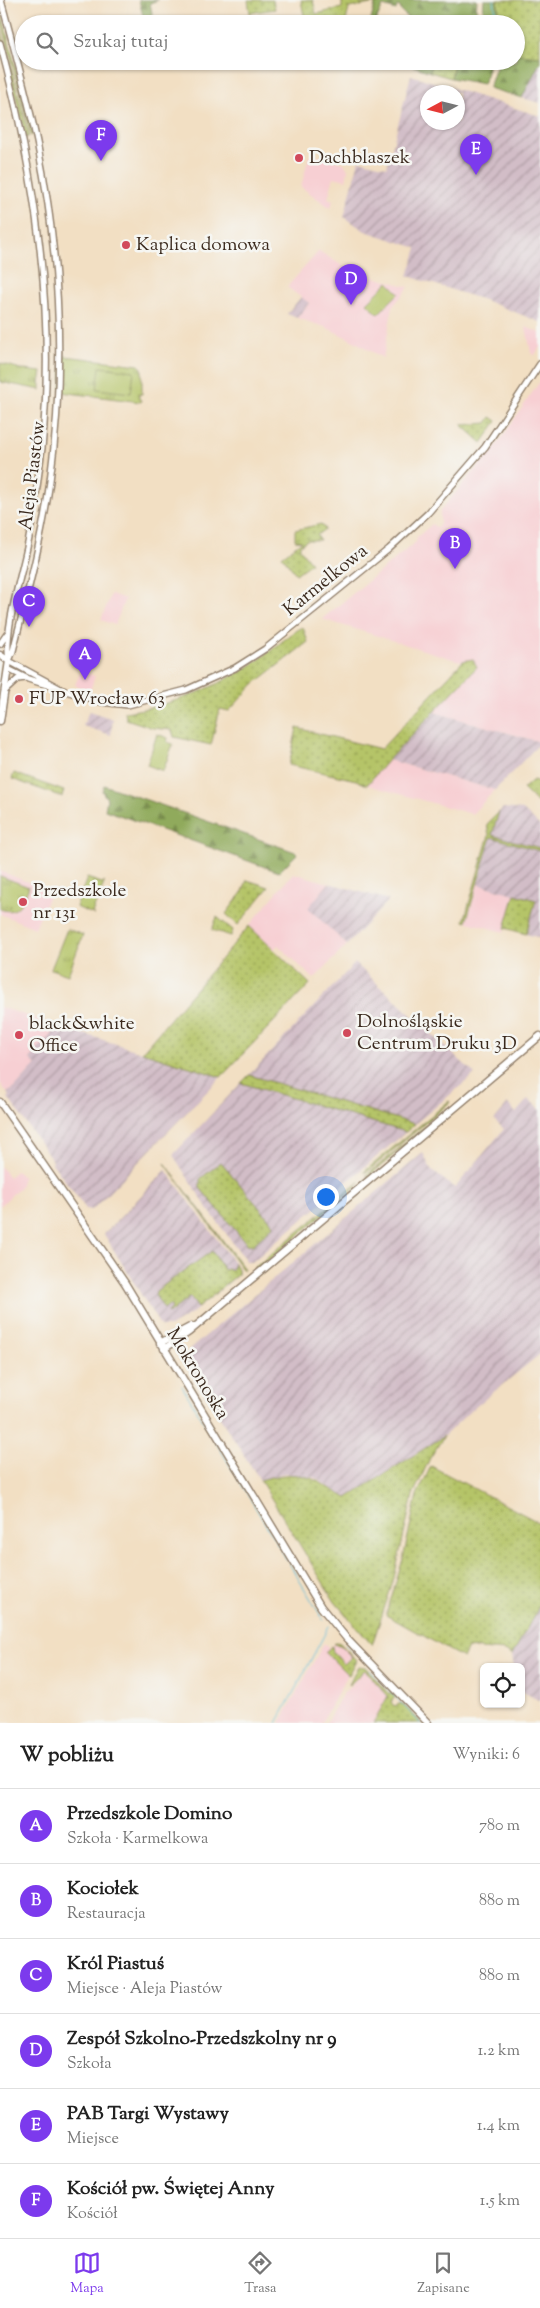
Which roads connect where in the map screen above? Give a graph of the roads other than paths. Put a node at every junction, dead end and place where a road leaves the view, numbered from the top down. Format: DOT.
graph roads {
  1 [pos="0,0"];
  2 [pos="0,43"];
  3 [pos="15,54"];
  4 [pos="19,70"];
  5 [pos="540,364"];
  6 [pos="8,631"];
  7 [pos="0,644"];
  8 [pos="0,655"];
  9 [pos="9,661"];
  10 [pos="0,664"];
  11 [pos="8,669"];
  12 [pos="26,678"];
  13 [pos="60,689"];
  14 [pos="6,690"];
  15 [pos="0,721"];
  16 [pos="540,1036"];
  17 [pos="0,1102"];
  18 [pos="162,1346"];
  19 [pos="428,1723"];
  1 -- 3 [label="street, Aleja Piastów"];
  2 -- 6 [label="street, Aleja Piastów"];
  4 -- 9 [label="street, Aleja Piastów"];
  5 -- 13 [label="street, Karmelkowa"];
  6 -- 7 [label="street"];
  6 -- 9 [label="street, Aleja Piastów"];
  8 -- 9 [label="main road"];
  9 -- 11 [label="main road"];
  9 -- 13 [label="street, Karmelkowa"];
  10 -- 11 [label="main road"];
  11 -- 12 [label="street, Karmelkowa"];
  11 -- 14 [label="main road"];
  12 -- 13 [label="street, Karmelkowa"];
  12 -- 14 [label="street"];
  14 -- 15 [label="main road"];
  16 -- 18 [label="main road"];
  17 -- 18 [label="main road, Mokronoska"];
  18 -- 19 [label="main road, Mokronoska"];
}
